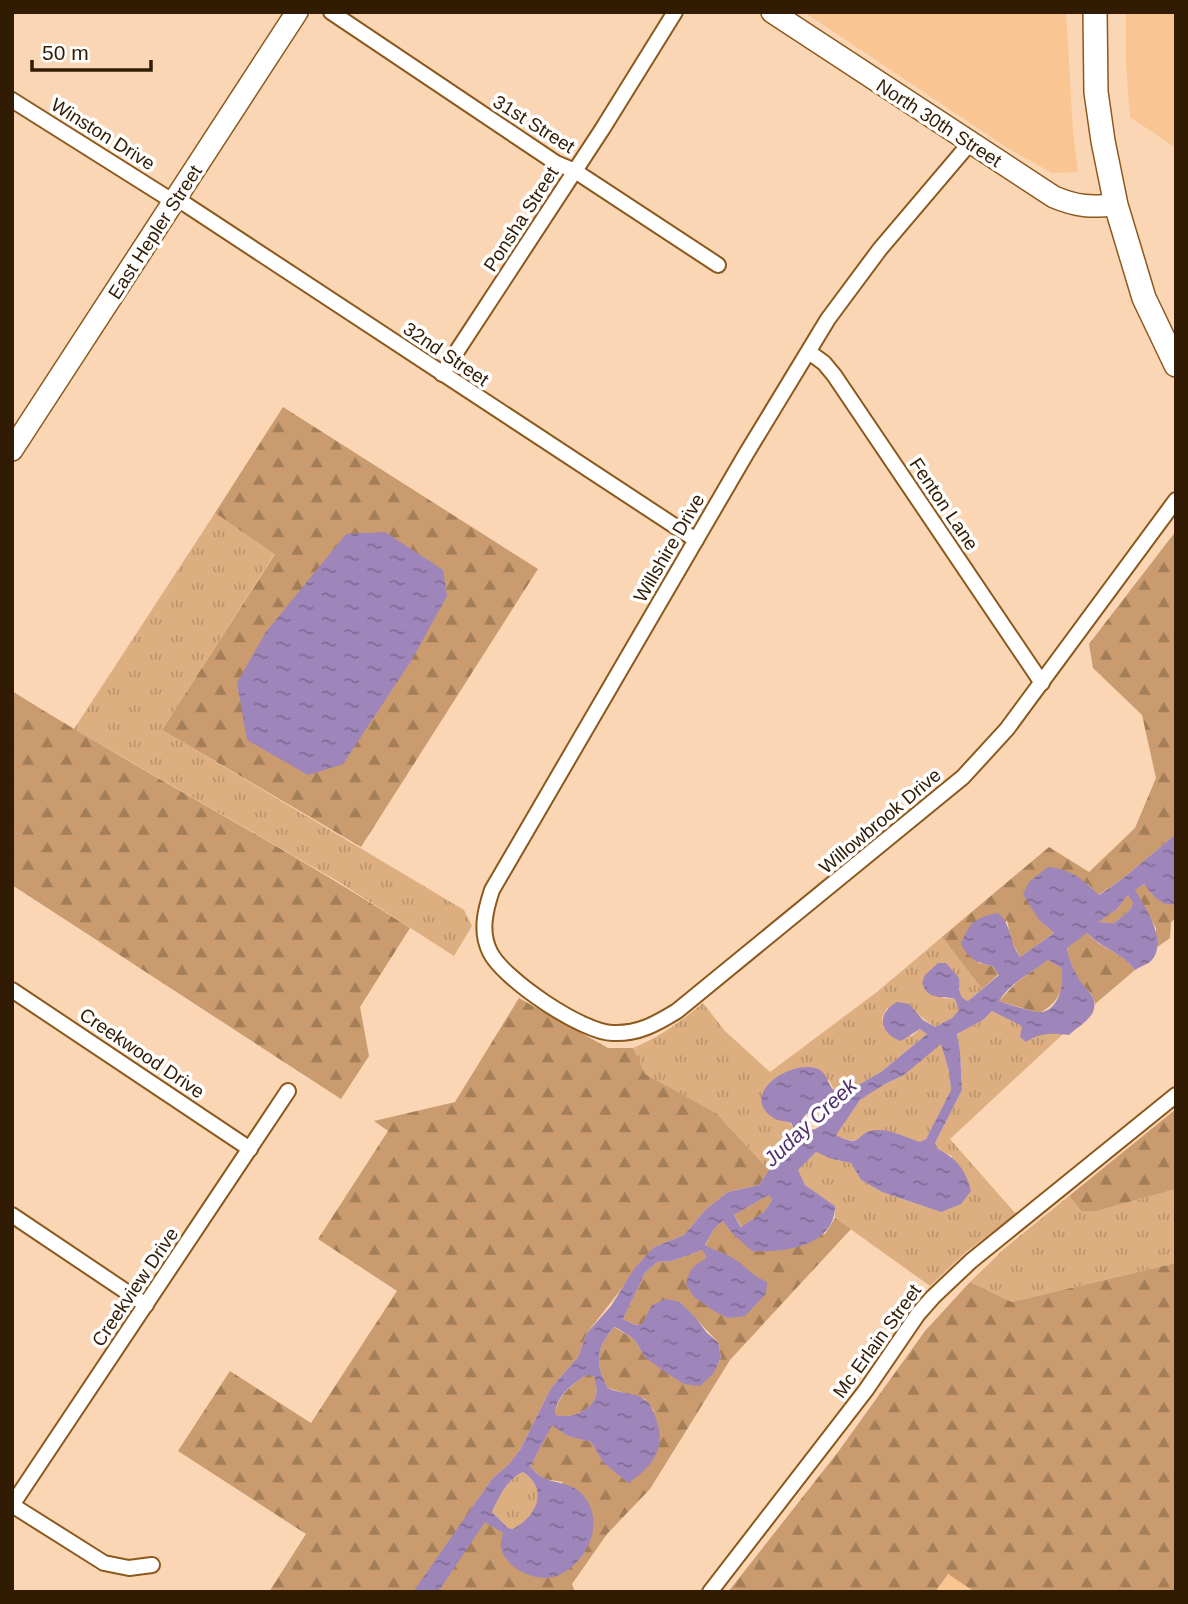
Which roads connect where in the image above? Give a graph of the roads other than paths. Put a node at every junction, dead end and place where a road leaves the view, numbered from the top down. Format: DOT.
graph roads {
  1 [pos="297,12"];
  2 [pos="331,12"];
  3 [pos="675,12"];
  4 [pos="772,12"];
  5 [pos="1095,12"];
  6 [pos="12,100"];
  7 [pos="970,143"];
  8 [pos="575,171"];
  9 [pos="175,200"];
  10 [pos="1116,205"];
  11 [pos="718,265"];
  12 [pos="809,352"];
  13 [pos="1176,365"];
  14 [pos="442,374"];
  15 [pos="12,450"];
  16 [pos="1176,500"];
  17 [pos="696,540"];
  18 [pos="1042,683"];
  19 [pos="12,990"];
  20 [pos="528,991"];
  21 [pos="288,1091"];
  22 [pos="1176,1095"];
  23 [pos="250,1149"];
  24 [pos="12,1216"];
  25 [pos="146,1305"];
  26 [pos="12,1505"];
  27 [pos="152,1565"];
  28 [pos="710,1592"];
  1 -- 9 [label="street, East Hepler Street"];
  2 -- 8 [label="street, 31st Street"];
  3 -- 8 [label="street, Ponsha Street"];
  4 -- 7 [label="street, North 30th Street"];
  5 -- 10 [label="main road"];
  6 -- 9 [label="street, Winston Drive"];
  7 -- 10 [label="street, North 30th Street"];
  7 -- 12 [label="street, Willshire Drive"];
  8 -- 11 [label="street, 31st Street"];
  8 -- 14 [label="street, Ponsha Street"];
  9 -- 14 [label="street, 32nd Street"];
  9 -- 15 [label="street, East Hepler Street"];
  10 -- 13 [label="main road"];
  12 -- 17 [label="street, Willshire Drive"];
  12 -- 18 [label="street, Fenton Lane"];
  14 -- 17 [label="street, 32nd Street"];
  16 -- 18 [label="street, Willowbrook Drive"];
  17 -- 20 [label="street, Willshire Drive"];
  18 -- 20 [label="street, Willowbrook Drive"];
  19 -- 23 [label="street, Creekwood Drive"];
  21 -- 23 [label="street, Creekview Drive"];
  22 -- 28 [label="street, Mc Erlain Street"];
  23 -- 25 [label="street, Creekview Drive"];
  24 -- 25 [label="street"];
  25 -- 26 [label="street, Creekview Drive"];
  26 -- 27 [label="street"];
}
